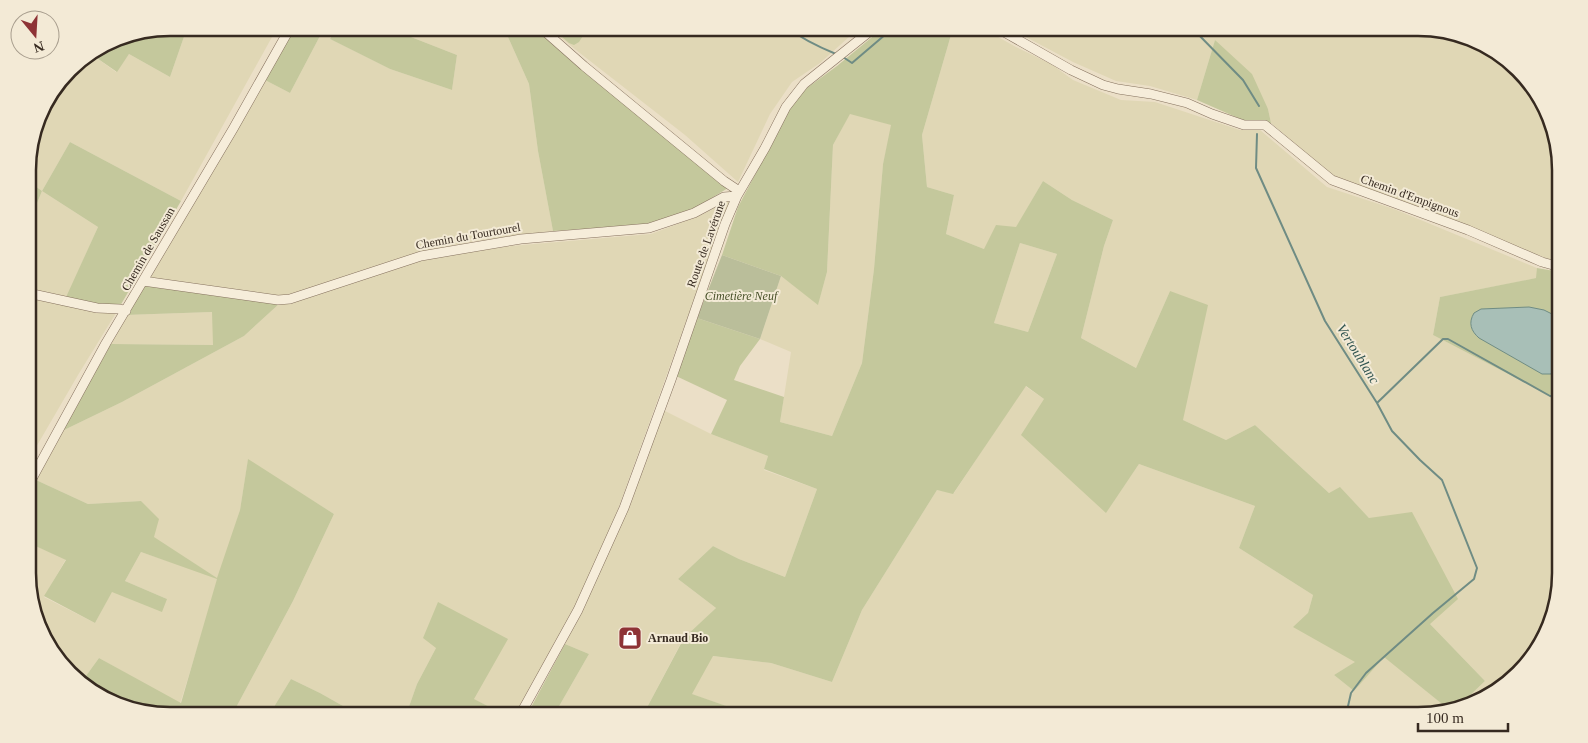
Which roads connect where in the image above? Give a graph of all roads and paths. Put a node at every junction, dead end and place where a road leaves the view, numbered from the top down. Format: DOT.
graph roads {
  1 [pos="285,36"];
  2 [pos="550,36"];
  3 [pos="864,36"];
  4 [pos="1011,36"];
  5 [pos="738,194"];
  6 [pos="1552,265"];
  7 [pos="144,281"];
  8 [pos="37,295"];
  9 [pos="126,311"];
  10 [pos="36,469"];
  11 [pos="525,707"];
  1 -- 7 [label="street, Chemin de Saussan"];
  2 -- 5 [label="street"];
  3 -- 5 [label="street, Route de Lavérune"];
  4 -- 6 [label="street, Chemin d'Empignous"];
  5 -- 7 [label="street, Chemin du Tourtourel"];
  5 -- 11 [label="street, Route de Lavérune"];
  7 -- 9 [label="street, Chemin de Saussan"];
  8 -- 9 [label="street"];
  9 -- 10 [label="street, Chemin de Saussan"];
}
